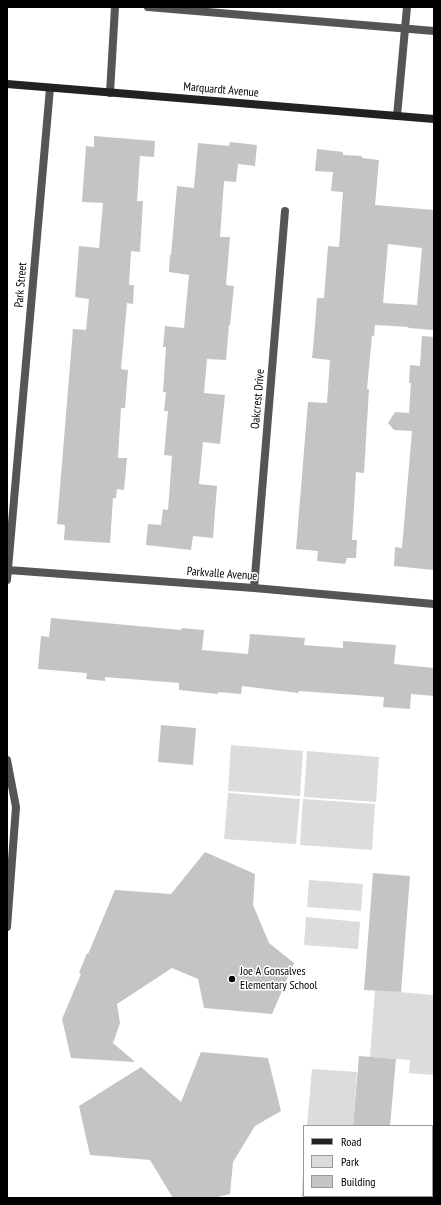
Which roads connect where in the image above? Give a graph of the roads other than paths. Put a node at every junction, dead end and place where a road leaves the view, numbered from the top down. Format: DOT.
graph roads {
  1 [pos="116,7"];
  2 [pos="148,7"];
  3 [pos="407,7"];
  4 [pos="405,28"];
  5 [pos="434,31"];
  6 [pos="7,84"];
  7 [pos="50,88"];
  8 [pos="110,93"];
  9 [pos="397,116"];
  10 [pos="434,119"];
  11 [pos="285,211"];
  12 [pos="8,570"];
  13 [pos="7,580"];
  14 [pos="254,588"];
  15 [pos="434,604"];
  16 [pos="7,760"];
  17 [pos="7,927"];
  1 -- 8 [label="street"];
  2 -- 4 [label="street"];
  3 -- 4 [label="street"];
  4 -- 5 [label="street"];
  4 -- 9 [label="street"];
  6 -- 7 [label="main road, Marquardt Avenue"];
  7 -- 8 [label="main road, Marquardt Avenue"];
  7 -- 12 [label="street, Park Street"];
  8 -- 9 [label="main road, Marquardt Avenue"];
  9 -- 10 [label="main road, Marquardt Avenue"];
  11 -- 14 [label="street, Oakcrest Drive"];
  12 -- 13 [label="street, Park Street"];
  12 -- 14 [label="street, Parkvalle Avenue"];
  14 -- 15 [label="street, Parkvalle Avenue"];
  16 -- 17 [label="street"];
}
